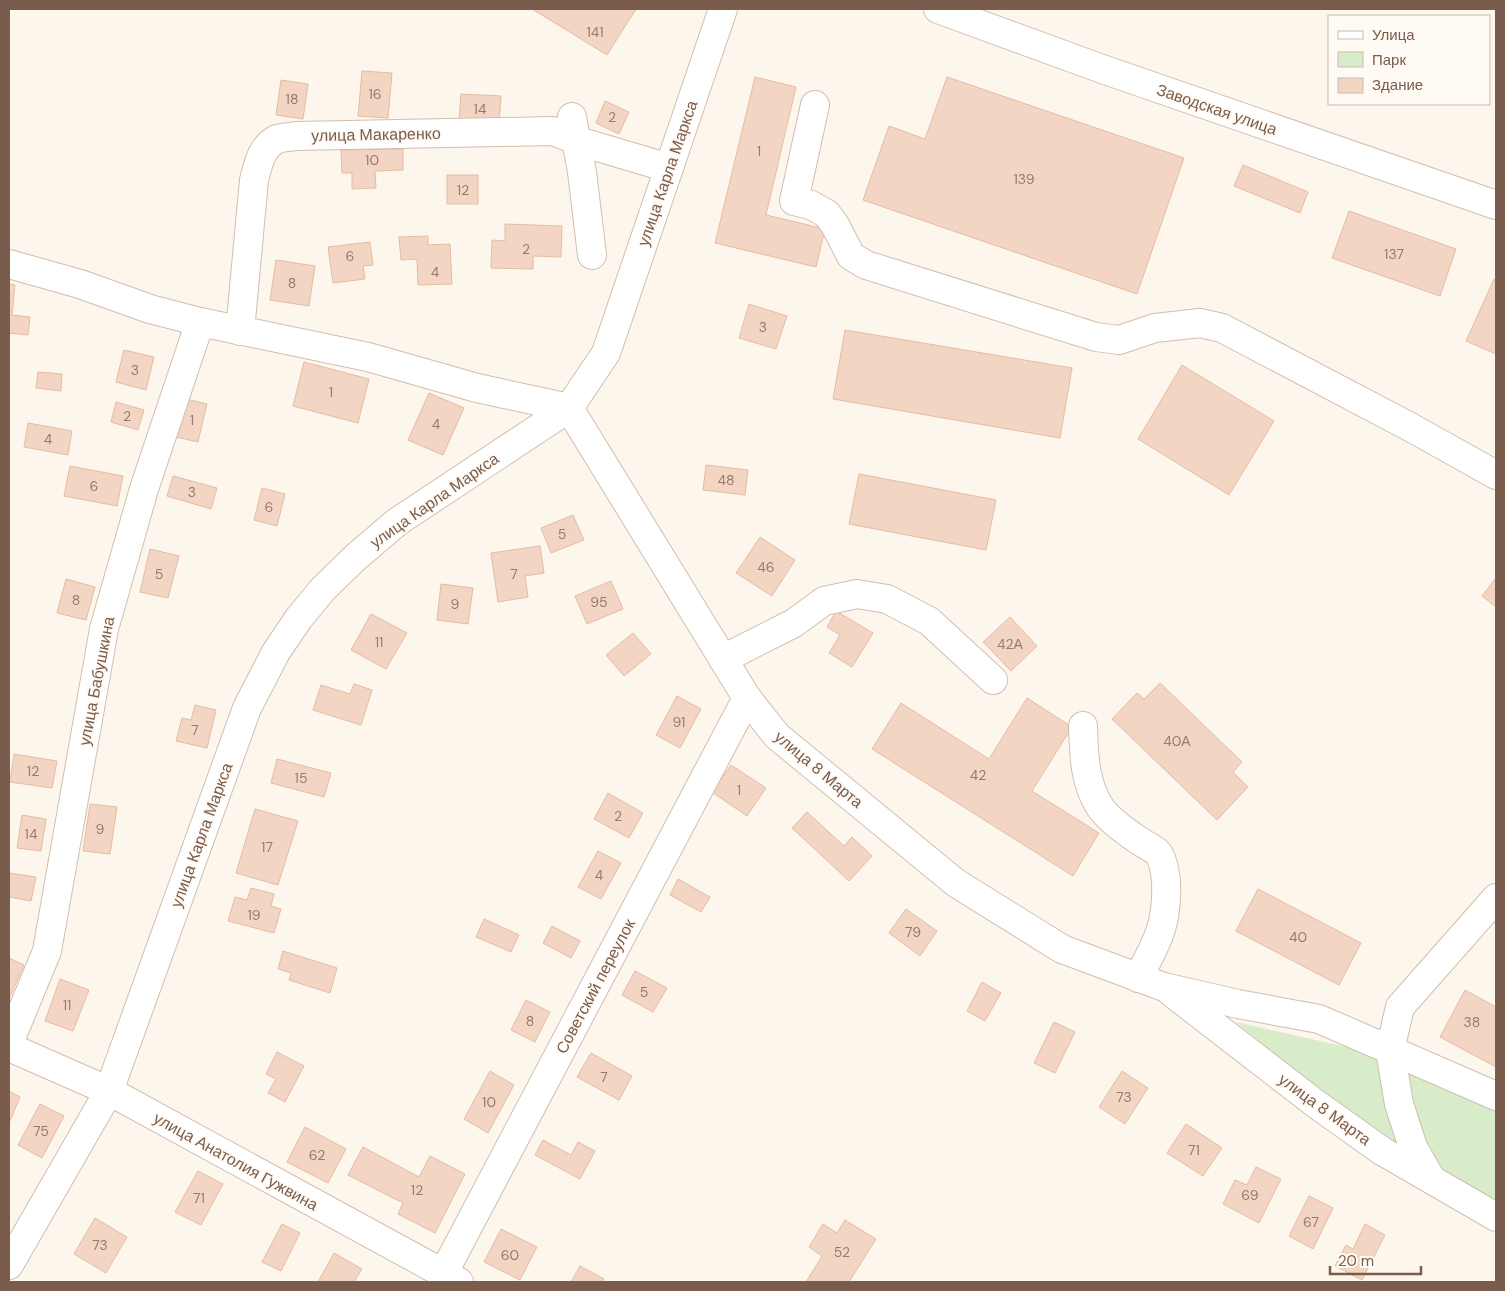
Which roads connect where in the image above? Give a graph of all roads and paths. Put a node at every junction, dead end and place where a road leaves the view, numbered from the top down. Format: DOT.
graph roads {
  1 [pos="722,9"];
  2 [pos="938,9"];
  3 [pos="815,105"];
  4 [pos="574,129"];
  5 [pos="669,168"];
  6 [pos="1496,205"];
  7 [pos="592,256"];
  8 [pos="9,264"];
  9 [pos="200,322"];
  10 [pos="240,331"];
  11 [pos="569,408"];
  12 [pos="1496,475"];
  13 [pos="723,659"];
  14 [pos="994,680"];
  15 [pos="747,698"];
  16 [pos="1083,726"];
  17 [pos="1496,898"];
  18 [pos="1138,978"];
  19 [pos="1164,987"];
  20 [pos="1400,1007"];
  21 [pos="1340,1028"];
  22 [pos="9,1043"];
  23 [pos="9,1047"];
  24 [pos="1390,1050"];
  25 [pos="110,1091"];
  26 [pos="1496,1096"];
  27 [pos="1432,1180"];
  28 [pos="1496,1217"];
  29 [pos="9,1265"];
  30 [pos="451,1278"];
  1 -- 5 [label="street, улица Карла Маркса"];
  2 -- 6 [label="street, Заводская улица"];
  3 -- 12 [label="street"];
  4 -- 5 [label="street, улица Макаренко"];
  4 -- 7 [label="street"];
  4 -- 10 [label="street, улица Макаренко"];
  5 -- 11 [label="street, улица Карла Маркса"];
  8 -- 9 [label="street"];
  9 -- 10 [label="street"];
  9 -- 22 [label="street, улица Бабушкина"];
  10 -- 11 [label="street"];
  11 -- 13 [label="street, улица 8 Марта"];
  11 -- 25 [label="street, улица Карла Маркса"];
  13 -- 14 [label="street"];
  13 -- 15 [label="street, улица 8 Марта"];
  15 -- 18 [label="street, улица 8 Марта"];
  15 -- 30 [label="street, Советский переулок"];
  16 -- 18 [label="street"];
  17 -- 20 [label="street"];
  18 -- 19 [label="street, улица 8 Марта"];
  19 -- 21 [label="street, улица 8 Марта"];
  19 -- 27 [label="street, улица 8 Марта"];
  20 -- 21 [label="street"];
  20 -- 24 [label="street"];
  21 -- 24 [label="street, улица 8 Марта"];
  23 -- 25 [label="street, улица Анатолия Гужвина"];
  24 -- 26 [label="street, улица 8 Марта"];
  24 -- 27 [label="street"];
  25 -- 29 [label="street, улица Карла Маркса"];
  25 -- 30 [label="street, улица Анатолия Гужвина"];
  27 -- 28 [label="street, улица 8 Марта"];
}
